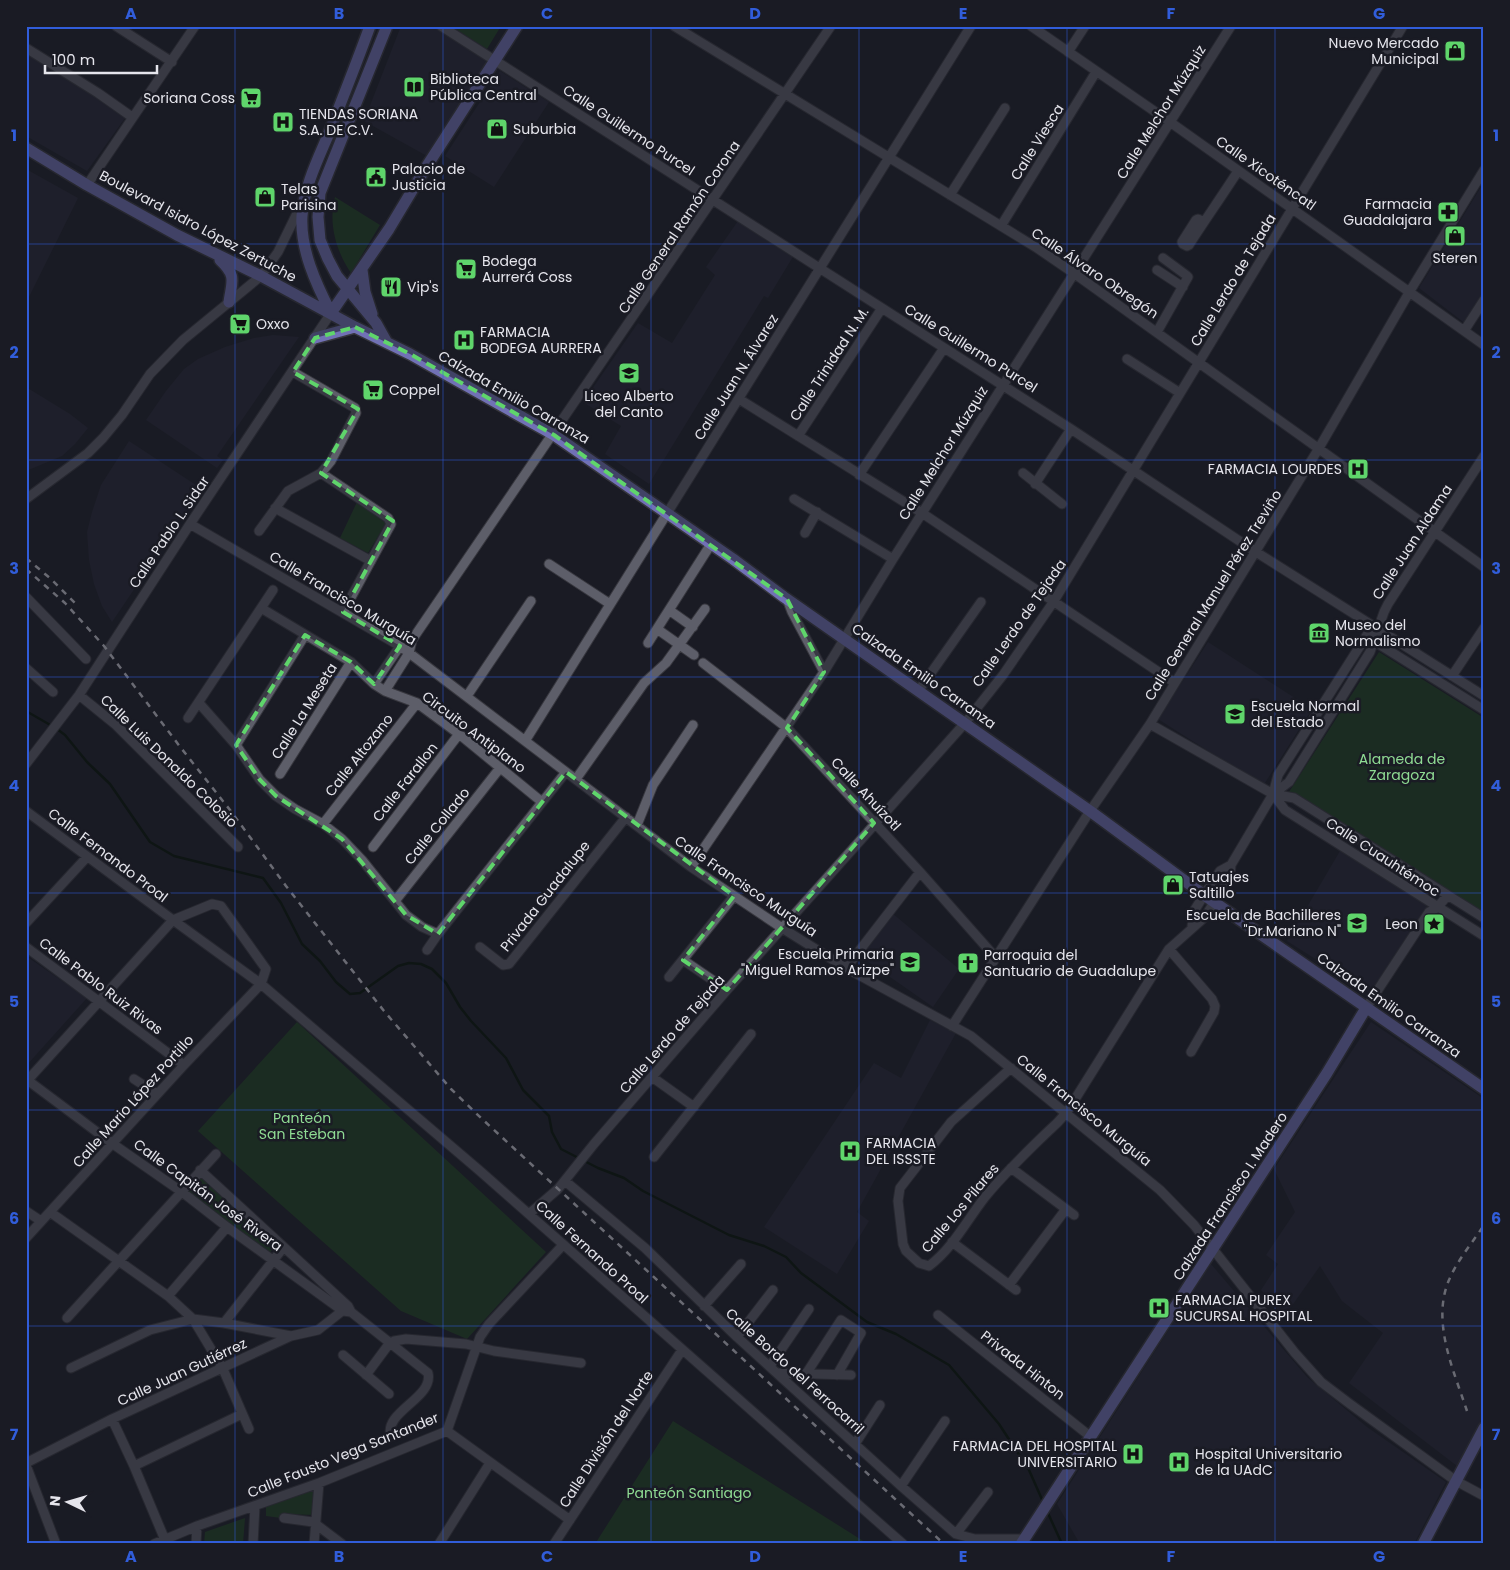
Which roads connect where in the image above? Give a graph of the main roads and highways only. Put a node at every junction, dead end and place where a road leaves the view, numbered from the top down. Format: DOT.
graph roads {
  1 [pos="388,26"];
  2 [pos="517,26"];
  3 [pos="369,28"];
  4 [pos="354,69"];
  5 [pos="368,71"];
  6 [pos="342,140"];
  7 [pos="26,148"];
  8 [pos="214,254"];
  9 [pos="362,270"];
  10 [pos="347,289"];
  11 [pos="229,302"];
  12 [pos="331,313"];
  13 [pos="376,323"];
  14 [pos="355,327"];
  15 [pos="314,338"];
  16 [pos="386,341"];
  17 [pos="1366,1008"];
  18 [pos="1484,1089"];
  19 [pos="1484,1428"];
  20 [pos="1023,1542"];
  21 [pos="1423,1544"];
  1 -- 5 [label="main road"];
  2 -- 9 [label="main road"];
  3 -- 4 [label="main road"];
  3 -- 5 [label="main road"];
  4 -- 6 [label="main road"];
  4 -- 12 [label="main road"];
  5 -- 6 [label="main road"];
  6 -- 10 [label="main road"];
  7 -- 8 [label="main road, Boulevard Isidro López Zertuche"];
  8 -- 11 [label="main road"];
  8 -- 12 [label="main road, Boulevard Isidro López Zertuche"];
  9 -- 10 [label="main road"];
  9 -- 13 [label="main road"];
  10 -- 12 [label="main road"];
  10 -- 13 [label="main road"];
  12 -- 14 [label="main road, Calzada Emilio Carranza"];
  13 -- 16 [label="main road"];
  14 -- 15 [label="main road"];
  14 -- 16 [label="main road, Calzada Emilio Carranza"];
  16 -- 17 [label="main road, Calzada Emilio Carranza"];
  17 -- 18 [label="main road, Calzada Emilio Carranza"];
  17 -- 20 [label="main road, Calzada Francisco I. Madero"];
  19 -- 21 [label="main road"];
}
